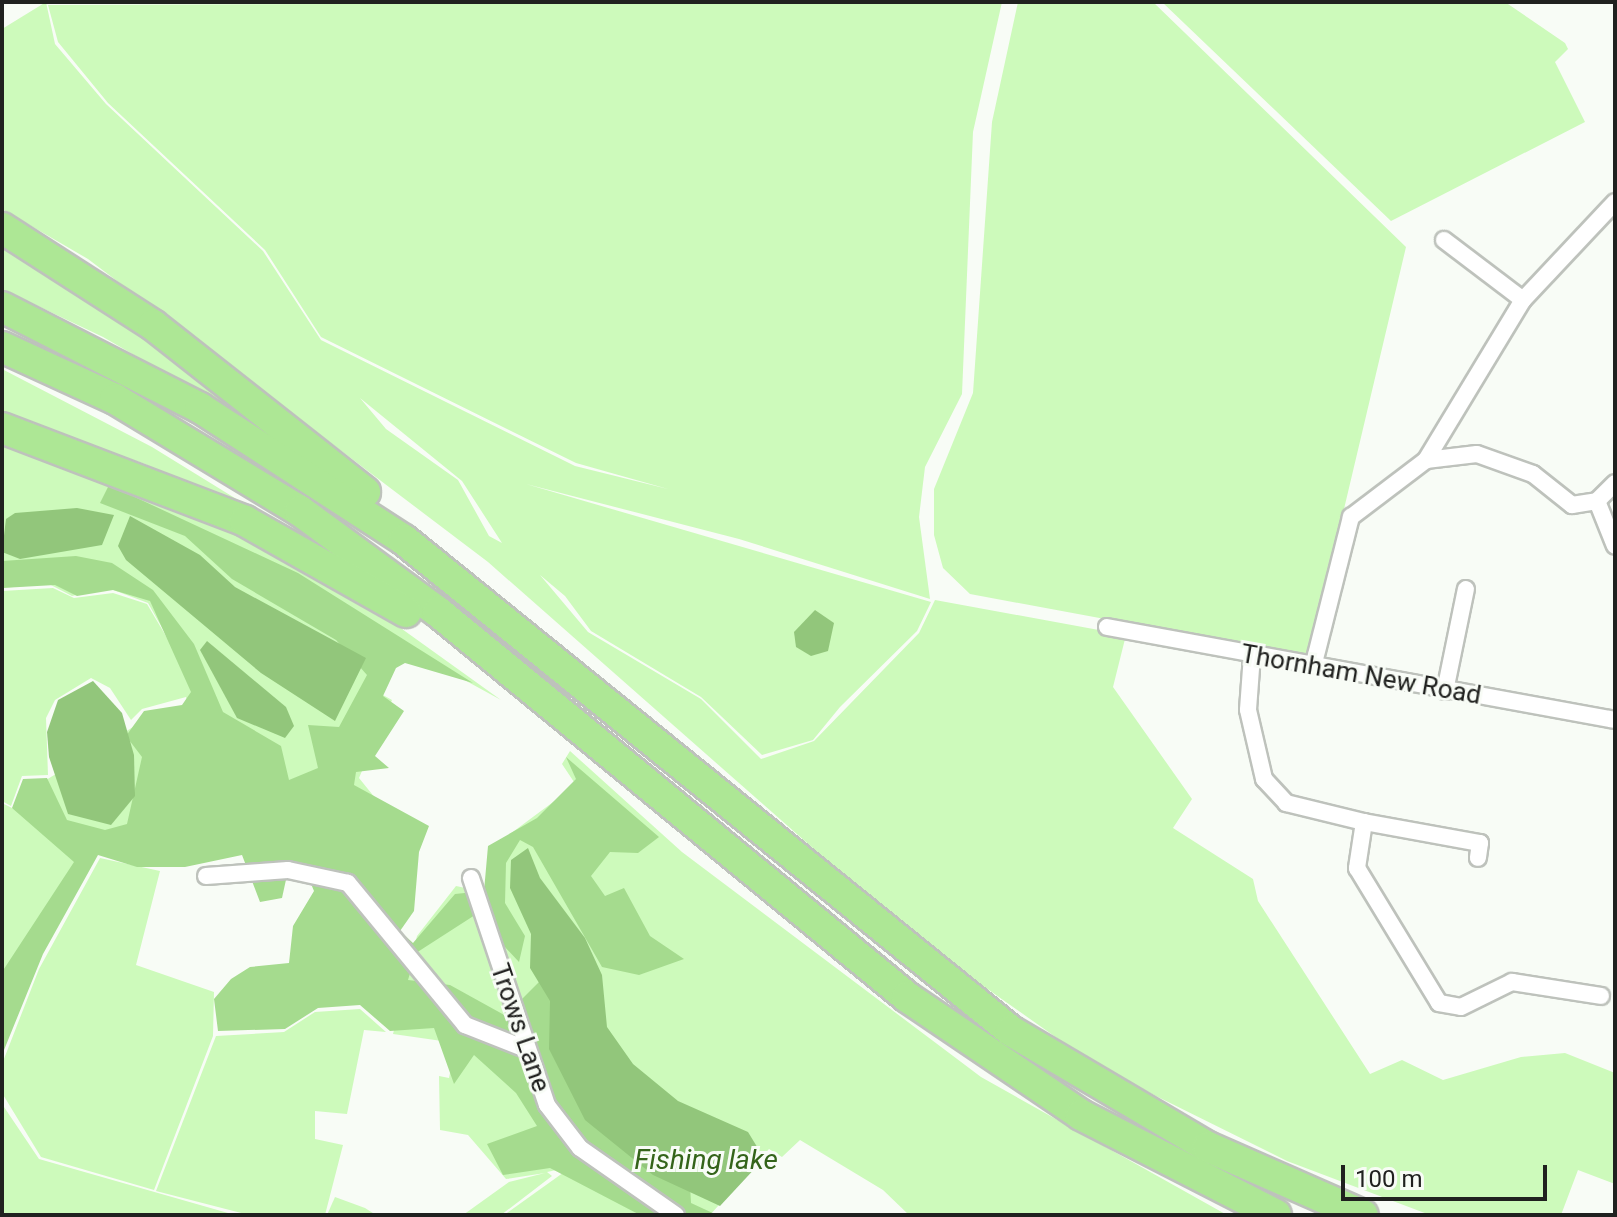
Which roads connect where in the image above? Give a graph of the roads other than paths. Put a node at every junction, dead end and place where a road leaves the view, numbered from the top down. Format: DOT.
graph roads {
  1 [pos="1615,202"];
  2 [pos="2,228"];
  3 [pos="1444,240"];
  4 [pos="1523,300"];
  5 [pos="2,307"];
  6 [pos="2,347"];
  7 [pos="2,428"];
  8 [pos="1426,460"];
  9 [pos="1615,483"];
  10 [pos="1597,501"];
  11 [pos="1615,546"];
  12 [pos="1466,589"];
  13 [pos="1107,627"];
  14 [pos="1252,655"];
  15 [pos="1314,663"];
  16 [pos="589,685"];
  17 [pos="1445,691"];
  18 [pos="1615,720"];
  19 [pos="689,818"];
  20 [pos="1364,822"];
  21 [pos="1478,858"];
  22 [pos="206,876"];
  23 [pos="471,878"];
  24 [pos="1601,996"];
  25 [pos="526,1049"];
  26 [pos="676,1215"];
  27 [pos="1276,1215"];
  28 [pos="1363,1215"];
  1 -- 4 [label="street"];
  2 -- 16 [label="highway"];
  3 -- 4 [label="street"];
  4 -- 8 [label="street"];
  5 -- 16 [label="highway"];
  6 -- 19 [label="highway"];
  7 -- 19 [label="highway"];
  8 -- 10 [label="street"];
  8 -- 15 [label="street"];
  9 -- 10 [label="street"];
  10 -- 11 [label="street"];
  12 -- 17 [label="street"];
  13 -- 14 [label="street, Thornham New Road"];
  14 -- 15 [label="street, Thornham New Road"];
  14 -- 20 [label="street"];
  15 -- 17 [label="street, Thornham New Road"];
  16 -- 28 [label="highway"];
  17 -- 18 [label="street, Thornham New Road"];
  19 -- 27 [label="highway"];
  20 -- 21 [label="street"];
  20 -- 24 [label="street"];
  22 -- 25 [label="street"];
  23 -- 25 [label="street, Trows Lane"];
  25 -- 26 [label="street, Trows Lane"];
}
